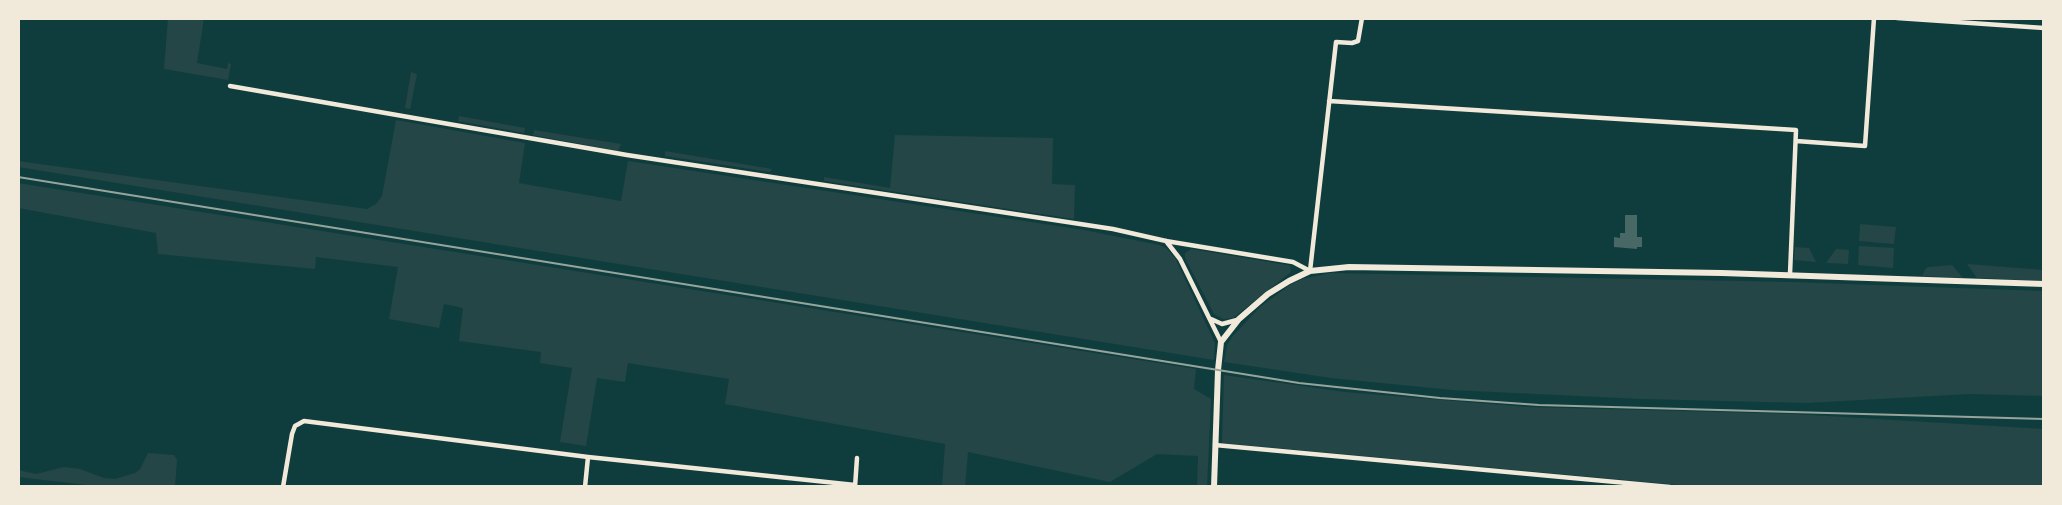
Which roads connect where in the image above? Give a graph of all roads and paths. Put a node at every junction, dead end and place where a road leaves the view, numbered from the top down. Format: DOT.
graph roads {
  1 [pos="1362,18"];
  2 [pos="1874,18"];
  3 [pos="1897,18"];
  4 [pos="2044,28"];
  5 [pos="230,86"];
  6 [pos="1329,101"];
  7 [pos="1796,141"];
  8 [pos="1166,241"];
  9 [pos="1311,272"];
  10 [pos="1790,274"];
  11 [pos="2044,284"];
  12 [pos="1209,317"];
  13 [pos="1239,319"];
  14 [pos="1221,342"];
  15 [pos="1215,446"];
  16 [pos="588,456"];
  17 [pos="857,458"];
  18 [pos="855,486"];
  19 [pos="283,487"];
  20 [pos="585,487"];
  21 [pos="1214,487"];
  22 [pos="1670,487"];
  1 -- 6 [label="street"];
  2 -- 7 [label="street"];
  3 -- 4 [label="street"];
  5 -- 8 [label="street"];
  6 -- 7 [label="street"];
  6 -- 9 [label="street"];
  7 -- 10 [label="street"];
  8 -- 9 [label="street"];
  8 -- 12 [label="street"];
  9 -- 10 [label="main road"];
  9 -- 13 [label="main road"];
  10 -- 11 [label="main road"];
  12 -- 13 [label="street"];
  12 -- 14 [label="street"];
  13 -- 14 [label="main road"];
  14 -- 15 [label="main road"];
  15 -- 21 [label="main road"];
  15 -- 22 [label="street"];
  16 -- 18 [label="street"];
  16 -- 19 [label="street"];
  16 -- 20 [label="street"];
  17 -- 18 [label="street"];
}
